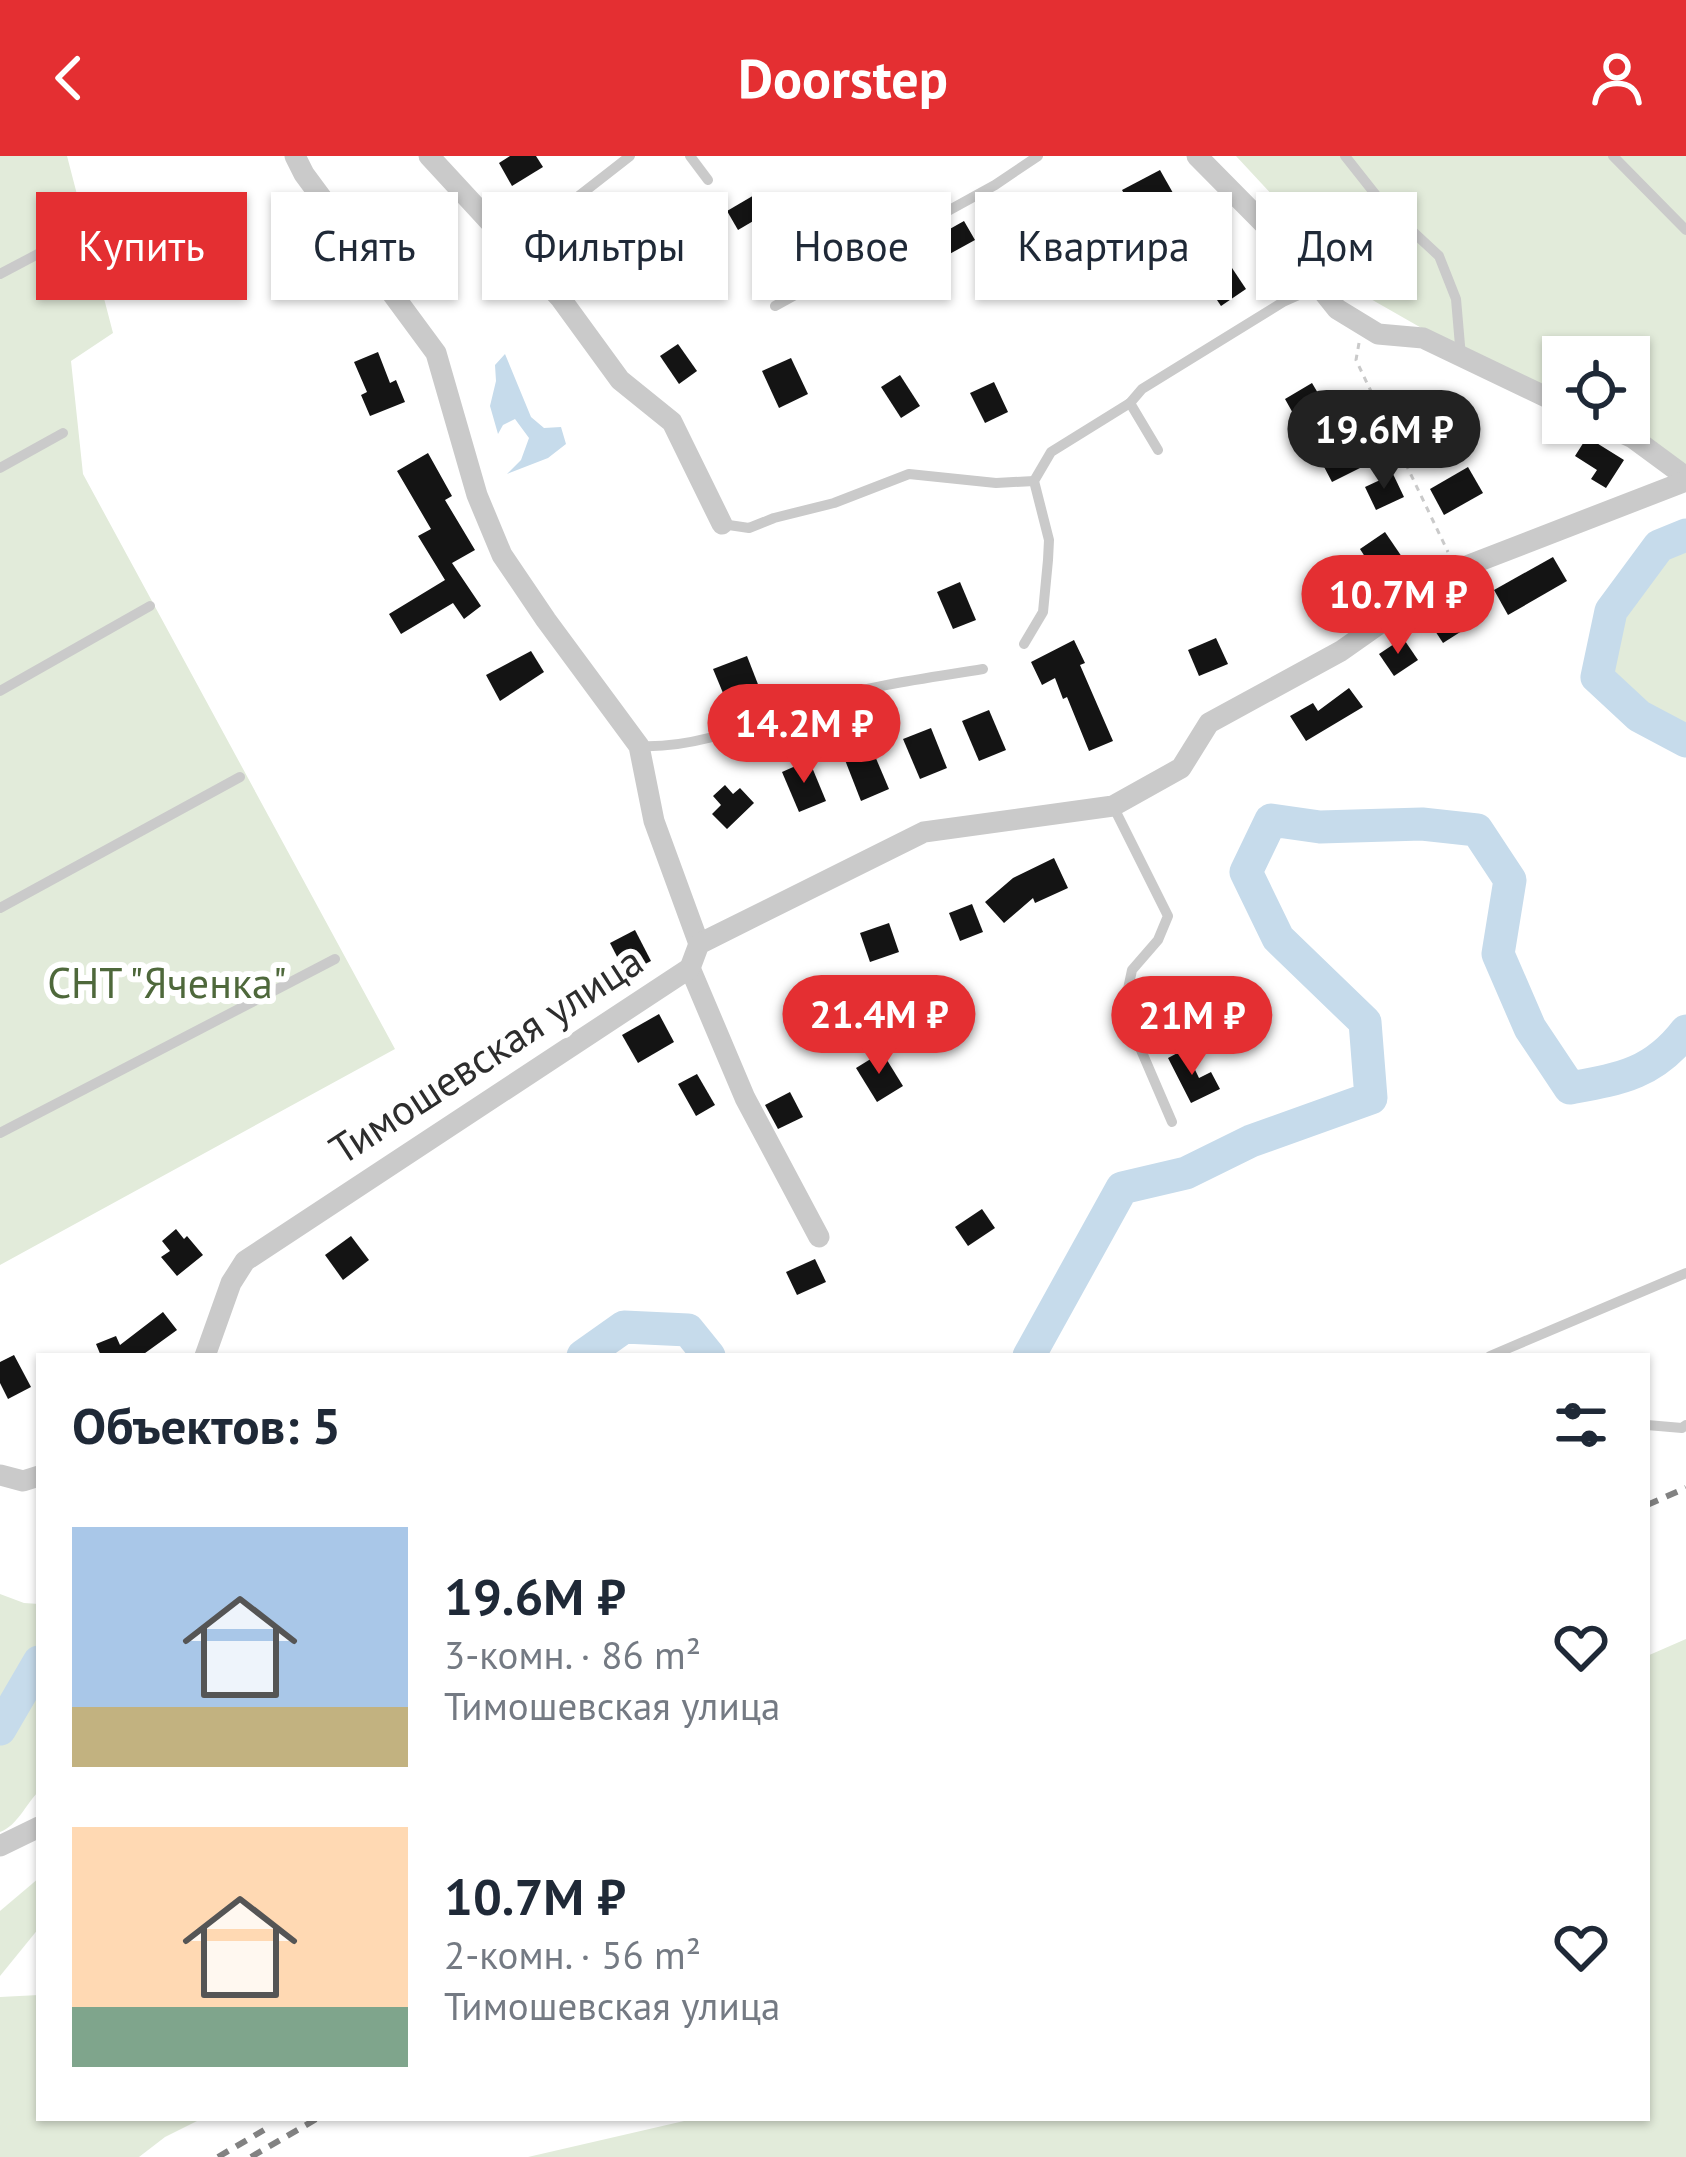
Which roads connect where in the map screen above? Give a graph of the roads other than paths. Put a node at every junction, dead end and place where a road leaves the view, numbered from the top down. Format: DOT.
graph roads {
  1 [pos="296,156"];
  2 [pos="429,156"];
  3 [pos="630,156"];
  4 [pos="690,156"];
  5 [pos="1038,156"];
  6 [pos="1197,156"];
  7 [pos="1345,156"];
  8 [pos="1612,156"];
  9 [pos="708,181"];
  10 [pos="584,192"];
  11 [pos="482,214"];
  12 [pos="1256,216"];
  13 [pos="1686,230"];
  14 [pos="36,255"];
  15 [pos="0,274"];
  16 [pos="562,300"];
  17 [pos="1288,300"];
  18 [pos="1330,300"];
  19 [pos="775,306"];
  20 [pos="1461,357"];
  21 [pos="1542,395"];
  22 [pos="1130,403"];
  23 [pos="62,433"];
  24 [pos="1641,444"];
  25 [pos="1158,450"];
  26 [pos="0,468"];
  27 [pos="1686,479"];
  28 [pos="1034,481"];
  29 [pos="722,524"];
  30 [pos="150,606"];
  31 [pos="1024,644"];
  32 [pos="983,669"];
  33 [pos="0,691"];
  34 [pos="639,746"];
  35 [pos="240,777"];
  36 [pos="1113,806"];
  37 [pos="0,908"];
  38 [pos="699,944"];
  39 [pos="335,959"];
  40 [pos="689,968"];
  41 [pos="1172,1122"];
  42 [pos="0,1132"];
  43 [pos="819,1237"];
  44 [pos="1686,1274"];
  45 [pos="206,1353"];
  46 [pos="1497,1353"];
  47 [pos="1650,1425"];
  48 [pos="1686,1425"];
  49 [pos="0,1475"];
  50 [pos="36,1477"];
  51 [pos="36,1828"];
  52 [pos="0,1846"];
  1 -- 34 [label="street"];
  2 -- 11 [label="street"];
  3 -- 10 [label="lane"];
  4 -- 9 [label="lane"];
  5 -- 19 [label="lane"];
  6 -- 12 [label="street"];
  7 -- 20 [label="lane"];
  8 -- 13 [label="lane"];
  14 -- 15 [label="lane"];
  16 -- 29 [label="street"];
  17 -- 22 [label="lane"];
  18 -- 20 [label="street"];
  20 -- 21 [label="street"];
  22 -- 25 [label="lane"];
  22 -- 28 [label="lane"];
  23 -- 26 [label="lane"];
  24 -- 27 [label="street, Тимошевская улица"];
  27 -- 36 [label="street, Тимошевская улица"];
  28 -- 29 [label="lane"];
  28 -- 31 [label="lane"];
  30 -- 33 [label="lane"];
  32 -- 34 [label="lane"];
  34 -- 38 [label="street"];
  35 -- 37 [label="lane"];
  36 -- 38 [label="street, Тимошевская улица"];
  36 -- 41 [label="lane"];
  38 -- 40 [label="street, Тимошевская улица"];
  39 -- 42 [label="lane"];
  40 -- 43 [label="street"];
  40 -- 45 [label="street, Тимошевская улица"];
  44 -- 46 [label="lane"];
  47 -- 48 [label="lane"];
  49 -- 50 [label="street"];
  51 -- 52 [label="street"];
}
